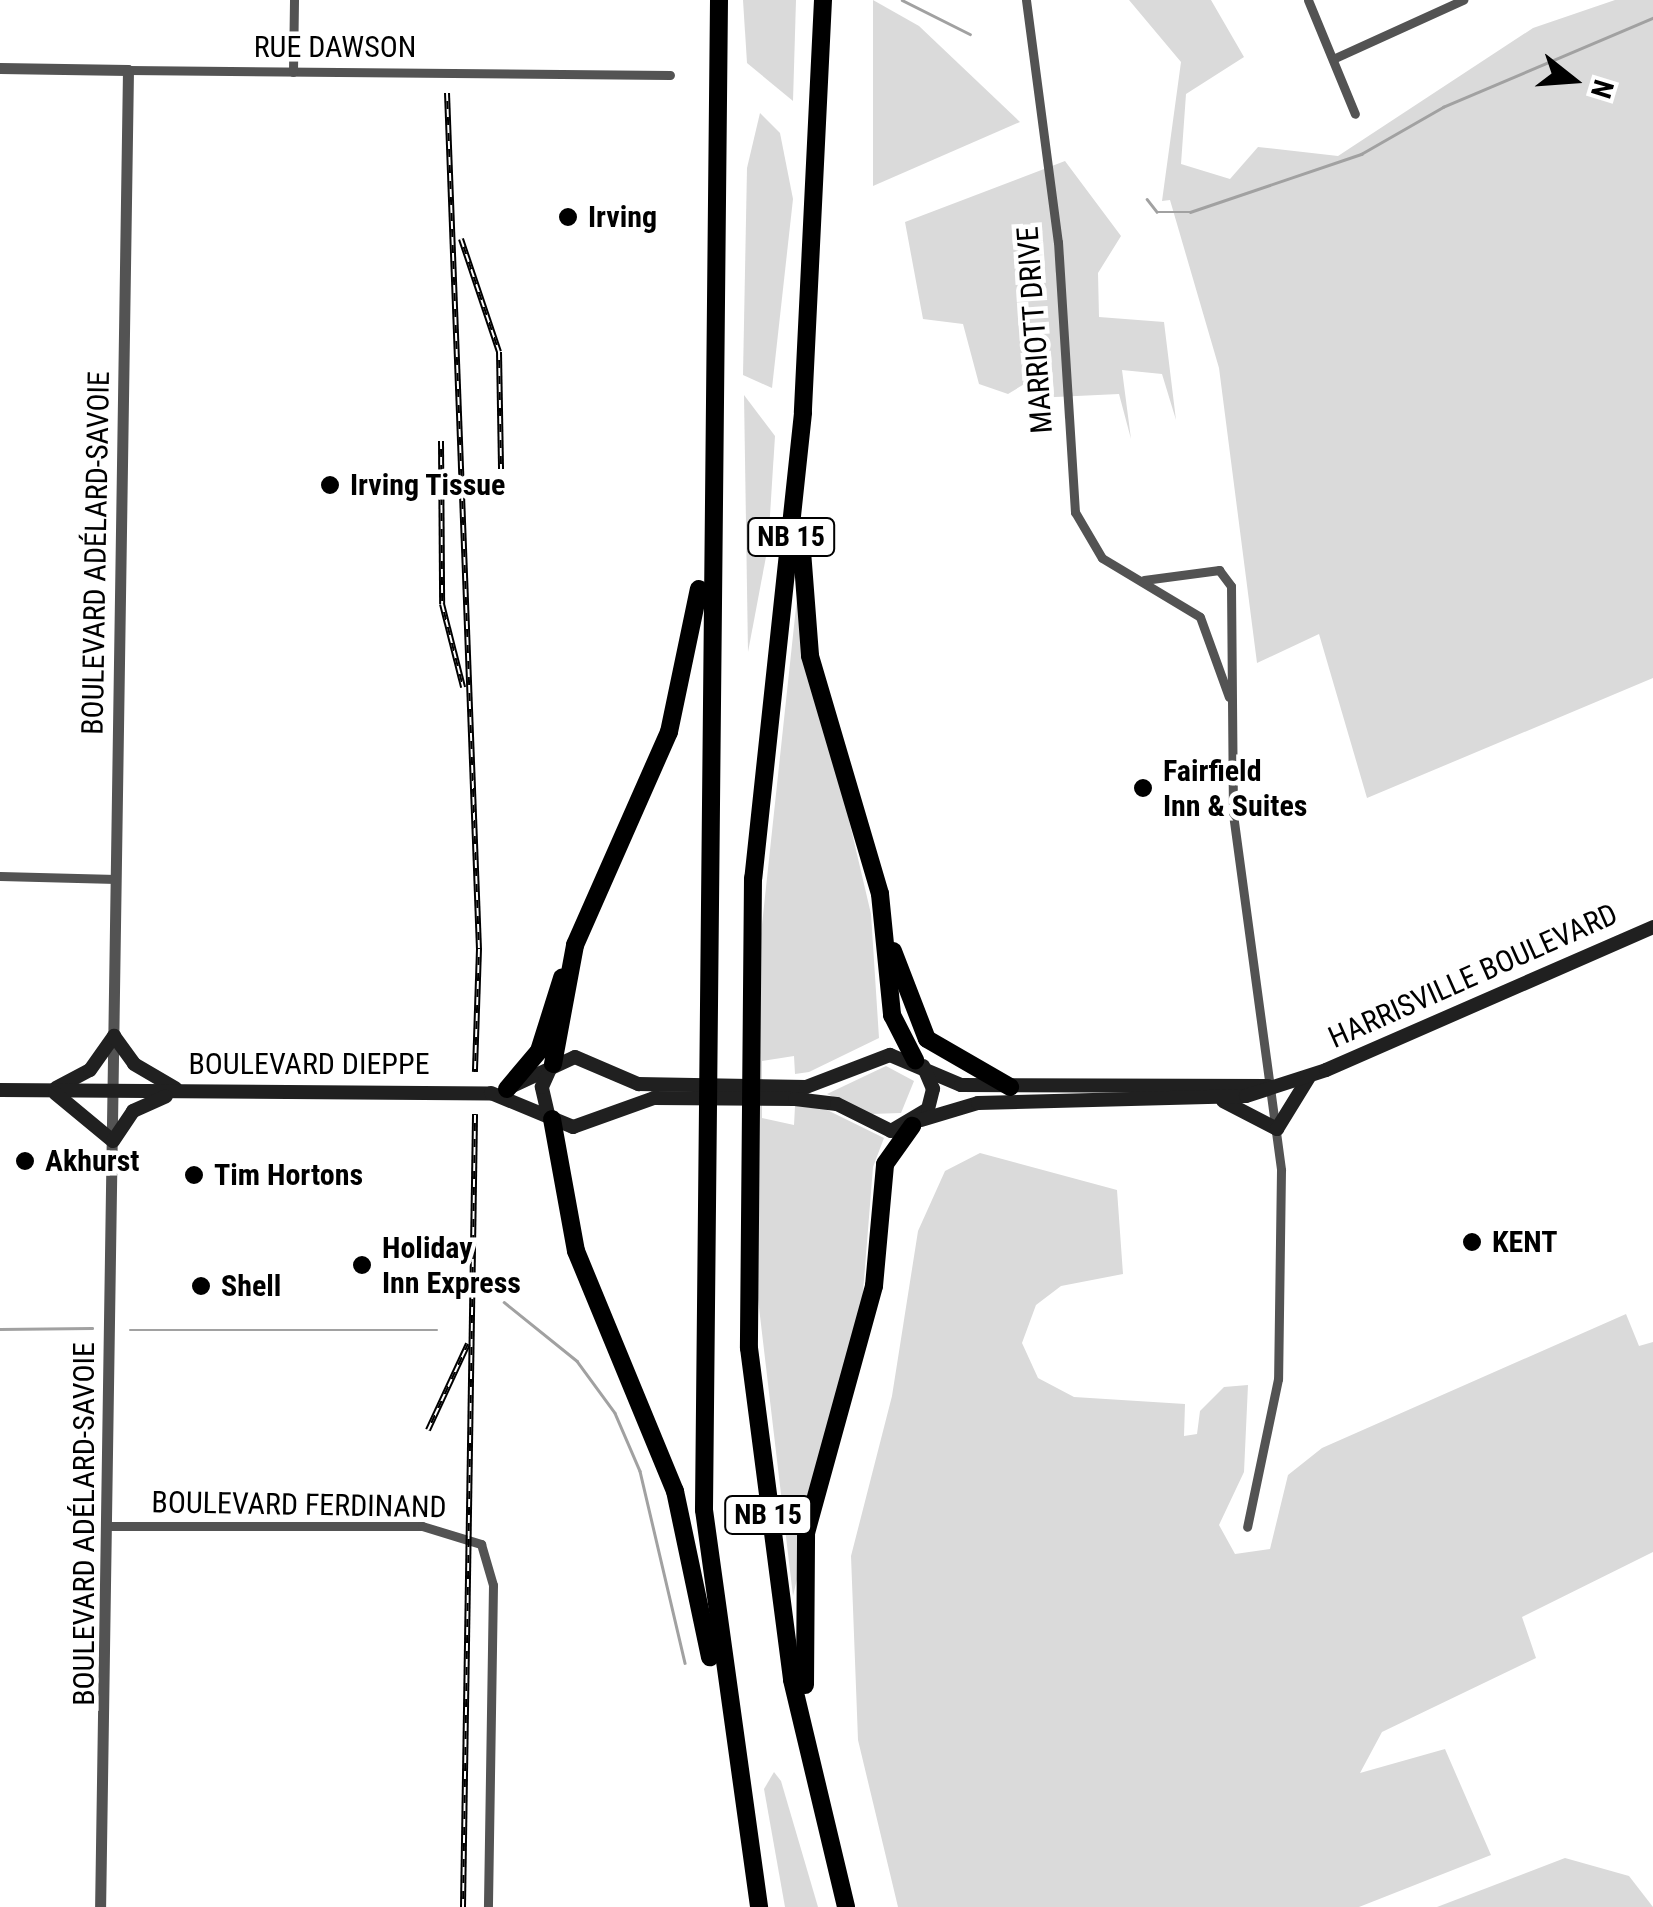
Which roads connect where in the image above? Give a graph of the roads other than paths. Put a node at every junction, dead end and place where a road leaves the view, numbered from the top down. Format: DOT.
graph roads {
  1 [pos="294,0"];
  2 [pos="719,0"];
  3 [pos="822,0"];
  4 [pos="1026,0"];
  5 [pos="1308,0"];
  6 [pos="1464,0"];
  7 [pos="1449,3"];
  8 [pos="1335,58"];
  9 [pos="0,68"];
  10 [pos="128,70"];
  11 [pos="292,72"];
  12 [pos="670,75"];
  13 [pos="1354,114"];
  14 [pos="713,384"];
  15 [pos="803,413"];
  16 [pos="1144,580"];
  17 [pos="1232,709"];
  18 [pos="0,876"];
  19 [pos="116,879"];
  20 [pos="884,921"];
  21 [pos="1653,927"];
  22 [pos="575,945"];
  23 [pos="114,1036"];
  24 [pos="918,1063"];
  25 [pos="553,1064"];
  26 [pos="1314,1074"];
  27 [pos="1268,1086"];
  28 [pos="1010,1087"];
  29 [pos="0,1090"];
  30 [pos="50,1090"];
  31 [pos="120,1090"];
  32 [pos="180,1091"];
  33 [pos="499,1091"];
  34 [pos="654,1092"];
  35 [pos="795,1093"];
  36 [pos="1211,1099"];
  37 [pos="552,1119"];
  38 [pos="916,1123"];
  39 [pos="1276,1130"];
  40 [pos="113,1141"];
  41 [pos="108,1526"];
  42 [pos="1246,1527"];
  43 [pos="732,1766"];
  44 [pos="835,1863"];
  45 [pos="100,1907"];
  46 [pos="488,1907"];
  47 [pos="759,1907"];
  48 [pos="846,1907"];
  1 -- 11 [label="street"];
  2 -- 14 [label="highway, NB 15"];
  3 -- 15 [label="highway, NB 15"];
  4 -- 16 [label="street, MARRIOTT DRIVE"];
  5 -- 8 [label="street"];
  6 -- 7 [label="street"];
  7 -- 8 [label="street"];
  8 -- 13 [label="street"];
  9 -- 10 [label="street, RUE DAWSON"];
  10 -- 11 [label="street, RUE DAWSON"];
  10 -- 19 [label="street, BOULEVARD ADÉLARD-SAVOIE"];
  11 -- 12 [label="street, RUE DAWSON"];
  14 -- 22 [label="highway"];
  14 -- 43 [label="highway, NB 15"];
  15 -- 20 [label="highway"];
  15 -- 44 [label="highway, NB 15"];
  16 -- 17 [label="street, MARRIOTT DRIVE"];
  16 -- 17 [label="street, MARRIOTT DRIVE"];
  17 -- 27 [label="street, MARRIOTT DRIVE"];
  18 -- 19 [label="street"];
  19 -- 23 [label="street, BOULEVARD ADÉLARD-SAVOIE"];
  20 -- 24 [label="highway"];
  20 -- 28 [label="highway"];
  21 -- 26 [label="main road, HARRISVILLE BOULEVARD"];
  22 -- 25 [label="highway"];
  22 -- 33 [label="highway"];
  23 -- 30 [label="main road"];
  23 -- 31 [label="street, BOULEVARD ADÉLARD-SAVOIE"];
  23 -- 32 [label="main road"];
  24 -- 28 [label="main road"];
  24 -- 35 [label="main road"];
  24 -- 38 [label="main road"];
  25 -- 33 [label="main road"];
  25 -- 34 [label="main road"];
  25 -- 37 [label="main road"];
  26 -- 27 [label="main road, HARRISVILLE BOULEVARD"];
  26 -- 39 [label="main road"];
  27 -- 28 [label="main road"];
  27 -- 36 [label="main road"];
  27 -- 39 [label="street, MARRIOTT DRIVE"];
  29 -- 30 [label="main road, BOULEVARD DIEPPE"];
  30 -- 31 [label="main road, BOULEVARD DIEPPE"];
  30 -- 40 [label="main road"];
  31 -- 32 [label="main road, BOULEVARD DIEPPE"];
  31 -- 40 [label="street, BOULEVARD ADÉLARD-SAVOIE"];
  32 -- 33 [label="main road, BOULEVARD DIEPPE"];
  32 -- 40 [label="main road"];
  33 -- 37 [label="main road"];
  34 -- 35 [label="main road"];
  34 -- 37 [label="main road"];
  35 -- 38 [label="main road"];
  36 -- 38 [label="main road"];
  36 -- 39 [label="main road"];
  37 -- 43 [label="highway"];
  38 -- 44 [label="highway"];
  39 -- 42 [label="street, MARRIOTT DRIVE"];
  40 -- 41 [label="street, BOULEVARD ADÉLARD-SAVOIE"];
  41 -- 45 [label="street, BOULEVARD ADÉLARD-SAVOIE"];
  41 -- 46 [label="street, BOULEVARD FERDINAND"];
  43 -- 47 [label="highway, NB 15"];
  44 -- 48 [label="highway, NB 15"];
}
